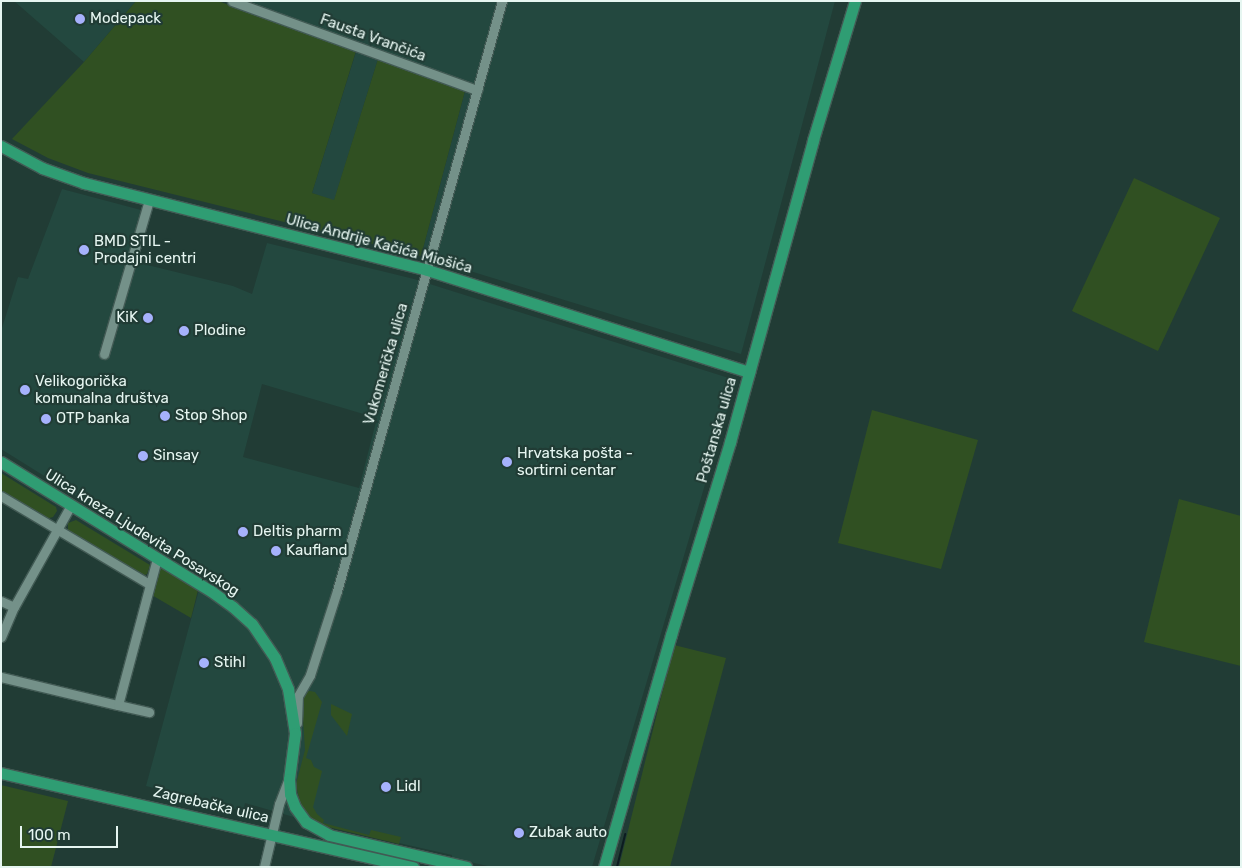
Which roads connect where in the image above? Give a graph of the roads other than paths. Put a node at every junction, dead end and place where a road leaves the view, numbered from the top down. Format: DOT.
graph roads {
  1 [pos="232,1"];
  2 [pos="502,1"];
  3 [pos="855,1"];
  4 [pos="477,90"];
  5 [pos="1,146"];
  6 [pos="149,200"];
  7 [pos="427,270"];
  8 [pos="104,354"];
  9 [pos="749,372"];
  10 [pos="1,462"];
  11 [pos="1,496"];
  12 [pos="71,505"];
  13 [pos="56,529"];
  14 [pos="157,558"];
  15 [pos="149,584"];
  16 [pos="1,601"];
  17 [pos="14,607"];
  18 [pos="1,636"];
  19 [pos="1,677"];
  20 [pos="118,705"];
  21 [pos="149,712"];
  22 [pos="295,733"];
  23 [pos="1,773"];
  24 [pos="289,778"];
  25 [pos="272,834"];
  26 [pos="364,844"];
  27 [pos="610,848"];
  28 [pos="264,867"];
  29 [pos="413,867"];
  30 [pos="466,867"];
  31 [pos="604,867"];
  32 [pos="609,867"];
  1 -- 4 [label="street, Fausta Vrančića"];
  2 -- 4 [label="street, Vukomerička ulica"];
  3 -- 9 [label="main road, Poštanska ulica"];
  4 -- 7 [label="street, Vukomerička ulica"];
  5 -- 6 [label="main road, Ulica Andrije Kačića Miošića"];
  6 -- 7 [label="main road, Ulica Andrije Kačića Miošića"];
  6 -- 8 [label="street"];
  7 -- 9 [label="main road, Ulica Andrije Kačića Miošića"];
  7 -- 22 [label="street, Vukomerička ulica"];
  9 -- 27 [label="main road, Poštanska ulica"];
  10 -- 12 [label="main road, Ulica kneza Ljudevita Posavskog"];
  11 -- 13 [label="street"];
  12 -- 13 [label="street"];
  12 -- 14 [label="main road, Ulica kneza Ljudevita Posavskog"];
  13 -- 15 [label="street"];
  13 -- 17 [label="street"];
  14 -- 15 [label="street"];
  14 -- 22 [label="main road, Ulica kneza Ljudevita Posavskog"];
  15 -- 20 [label="street"];
  16 -- 17 [label="street"];
  17 -- 18 [label="street"];
  19 -- 20 [label="street"];
  20 -- 21 [label="street"];
  22 -- 24 [label="main road, Ulica kneza Ljudevita Posavskog"];
  23 -- 25 [label="main road, Zagrebačka ulica"];
  24 -- 25 [label="street"];
  24 -- 26 [label="main road"];
  25 -- 26 [label="main road"];
  25 -- 28 [label="street"];
  25 -- 29 [label="main road, Zagrebačka ulica"];
  26 -- 30 [label="main road"];
  27 -- 31 [label="main road, Poštanska ulica"];
  27 -- 32 [label="main road"];
}
